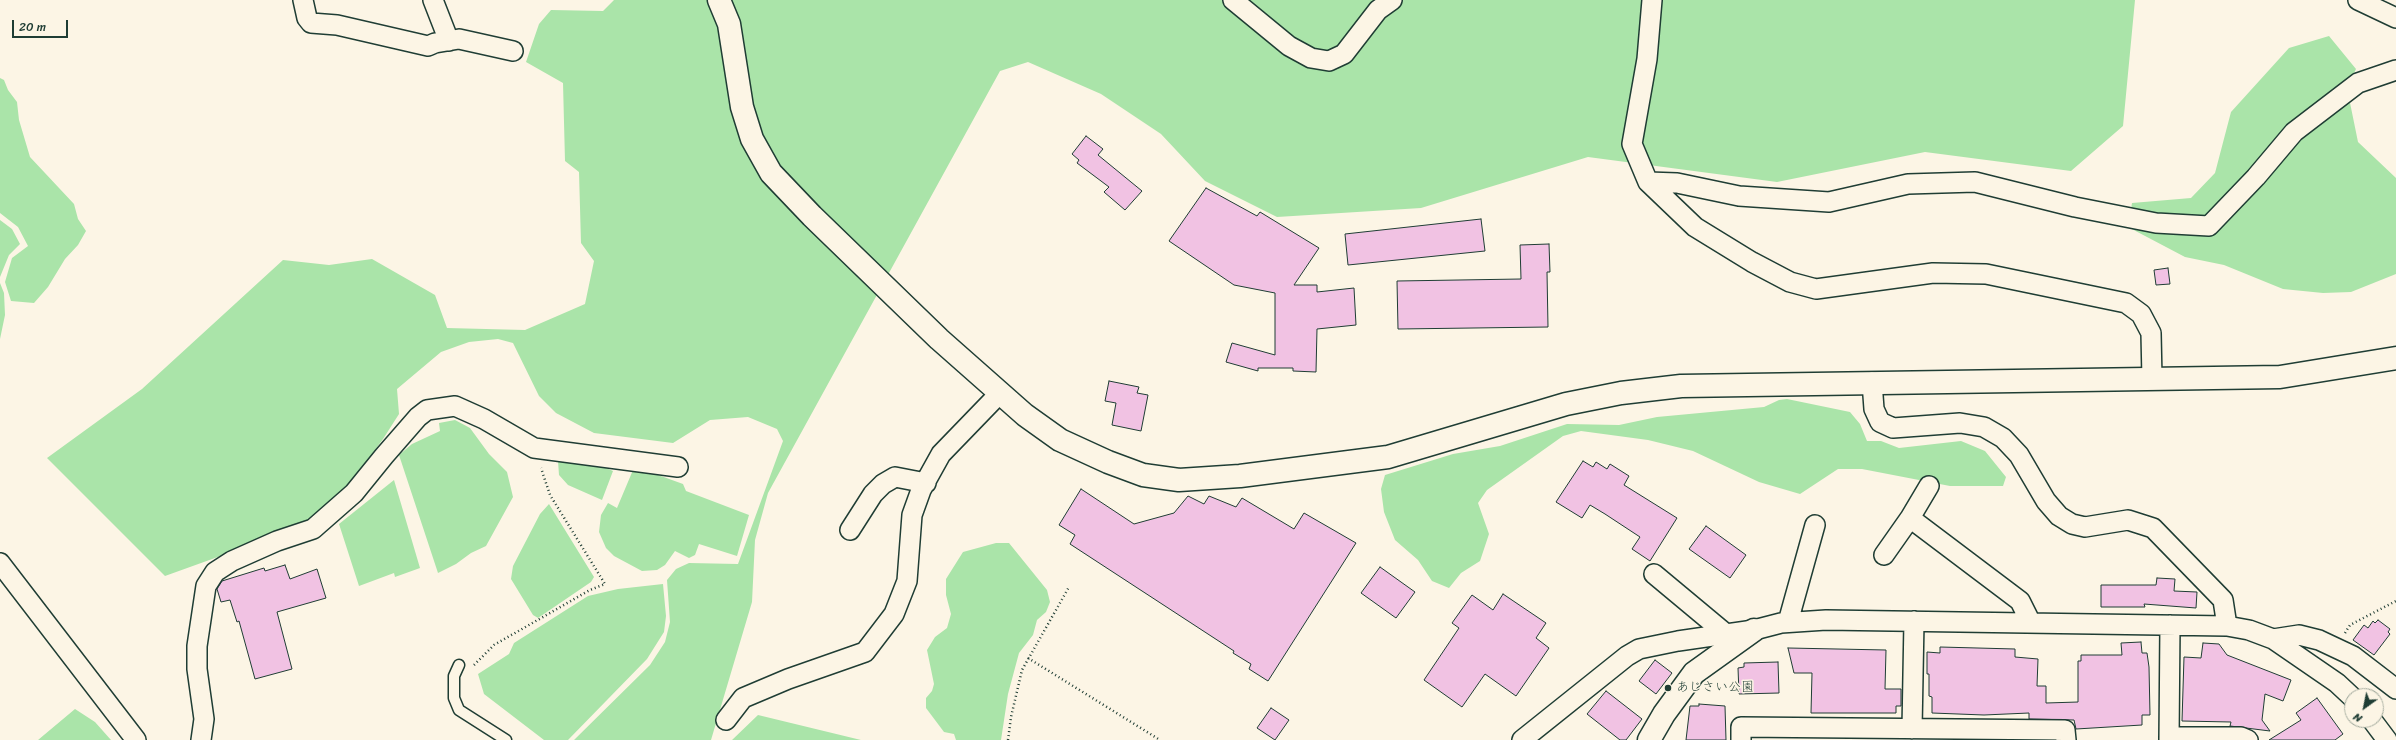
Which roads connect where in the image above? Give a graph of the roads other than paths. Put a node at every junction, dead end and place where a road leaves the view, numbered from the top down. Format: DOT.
graph roads {
  1 [pos="302,0"];
  2 [pos="433,0"];
  3 [pos="719,0"];
  4 [pos="1233,0"];
  5 [pos="1392,0"];
  6 [pos="1652,0"];
  7 [pos="2358,0"];
  8 [pos="2396,18"];
  9 [pos="448,41"];
  10 [pos="513,50"];
  11 [pos="2396,70"];
  12 [pos="1648,182"];
  13 [pos="2396,358"];
  14 [pos="2152,379"];
  15 [pos="1872,382"];
  16 [pos="1000,393"];
  17 [pos="678,467"];
  18 [pos="926,483"];
  19 [pos="1929,486"];
  20 [pos="1910,518"];
  21 [pos="1815,525"];
  22 [pos="850,530"];
  23 [pos="1884,555"];
  24 [pos="0,563"];
  25 [pos="1654,574"];
  26 [pos="1914,621"];
  27 [pos="1788,622"];
  28 [pos="2031,623"];
  29 [pos="2170,625"];
  30 [pos="2227,626"];
  31 [pos="1754,630"];
  32 [pos="1726,634"];
  33 [pos="2273,639"];
  34 [pos="460,665"];
  35 [pos="2396,689"];
  36 [pos="2344,690"];
  37 [pos="726,720"];
  38 [pos="2378,728"];
  39 [pos="1912,729"];
  40 [pos="1541,733"];
  41 [pos="2169,738"];
  42 [pos="136,740"];
  43 [pos="201,740"];
  44 [pos="506,740"];
  45 [pos="1522,740"];
  46 [pos="1649,740"];
  47 [pos="1741,740"];
  48 [pos="2066,740"];
  49 [pos="2248,740"];
  50 [pos="2386,740"];
  1 -- 9 [label="street"];
  2 -- 9 [label="street"];
  3 -- 16 [label="street"];
  4 -- 5 [label="street"];
  6 -- 12 [label="street"];
  7 -- 8 [label="street"];
  9 -- 10 [label="street"];
  11 -- 12 [label="street"];
  12 -- 14 [label="street"];
  13 -- 14 [label="street"];
  14 -- 15 [label="street"];
  15 -- 16 [label="street"];
  15 -- 30 [label="street"];
  16 -- 18 [label="street"];
  17 -- 43 [label="street"];
  18 -- 22 [label="street"];
  18 -- 37 [label="street"];
  19 -- 20 [label="street"];
  20 -- 23 [label="street"];
  20 -- 28 [label="street"];
  21 -- 27 [label="street"];
  24 -- 42 [label="street"];
  25 -- 32 [label="street"];
  26 -- 27 [label="street"];
  26 -- 28 [label="street"];
  26 -- 39 [label="street"];
  27 -- 31 [label="street"];
  28 -- 29 [label="street"];
  29 -- 30 [label="street"];
  29 -- 41 [label="street"];
  30 -- 33 [label="street"];
  31 -- 32 [label="street"];
  31 -- 46 [label="street"];
  32 -- 40 [label="street"];
  33 -- 35 [label="street"];
  33 -- 36 [label="street"];
  34 -- 44 [label="lane"];
  38 -- 50 [label="street"];
  39 -- 47 [label="street"];
  39 -- 48 [label="street"];
  40 -- 45 [label="street"];
  41 -- 49 [label="street"];
}
